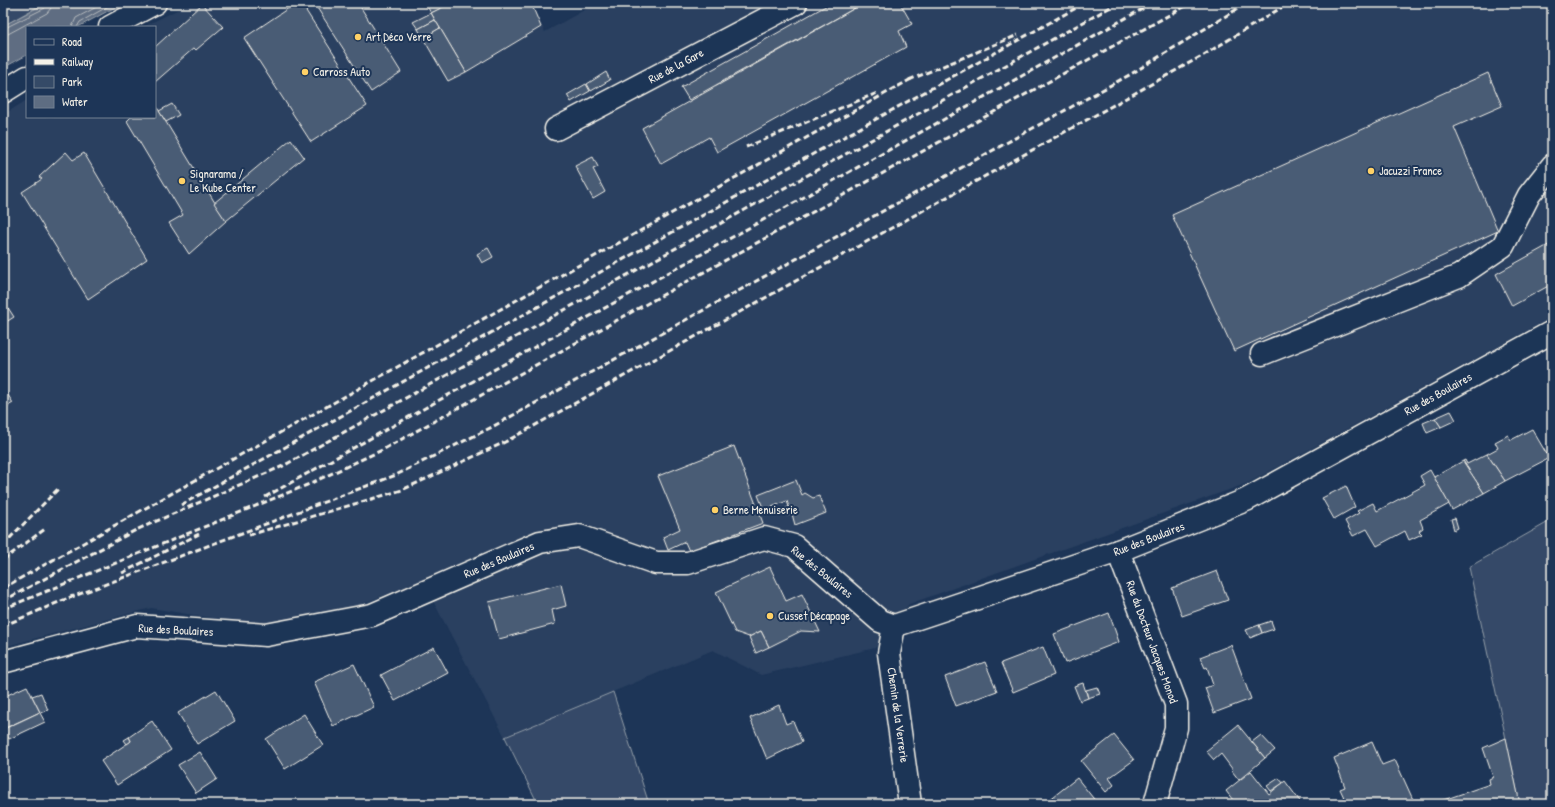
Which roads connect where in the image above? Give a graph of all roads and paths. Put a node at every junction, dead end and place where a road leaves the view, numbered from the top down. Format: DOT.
graph roads {
  1 [pos="155,3"];
  2 [pos="796,3"];
  3 [pos="112,26"];
  4 [pos="26,78"];
  5 [pos="3,92"];
  6 [pos="556,129"];
  7 [pos="1552,166"];
  8 [pos="1552,332"];
  9 [pos="1262,354"];
  10 [pos="1118,551"];
  11 [pos="894,626"];
  12 [pos="3,662"];
  13 [pos="910,804"];
  14 [pos="1155,804"];
  1 -- 3 [label="street"];
  2 -- 6 [label="street, Rue de la Gare"];
  4 -- 5 [label="street"];
  7 -- 9 [label="street"];
  8 -- 10 [label="street, Rue des Boulaires"];
  10 -- 11 [label="street, Rue des Boulaires"];
  10 -- 14 [label="street, Rue du Docteur Jacques Monod"];
  11 -- 12 [label="street, Rue des Boulaires"];
  11 -- 13 [label="street, Chemin de la Verrerie"];
}
